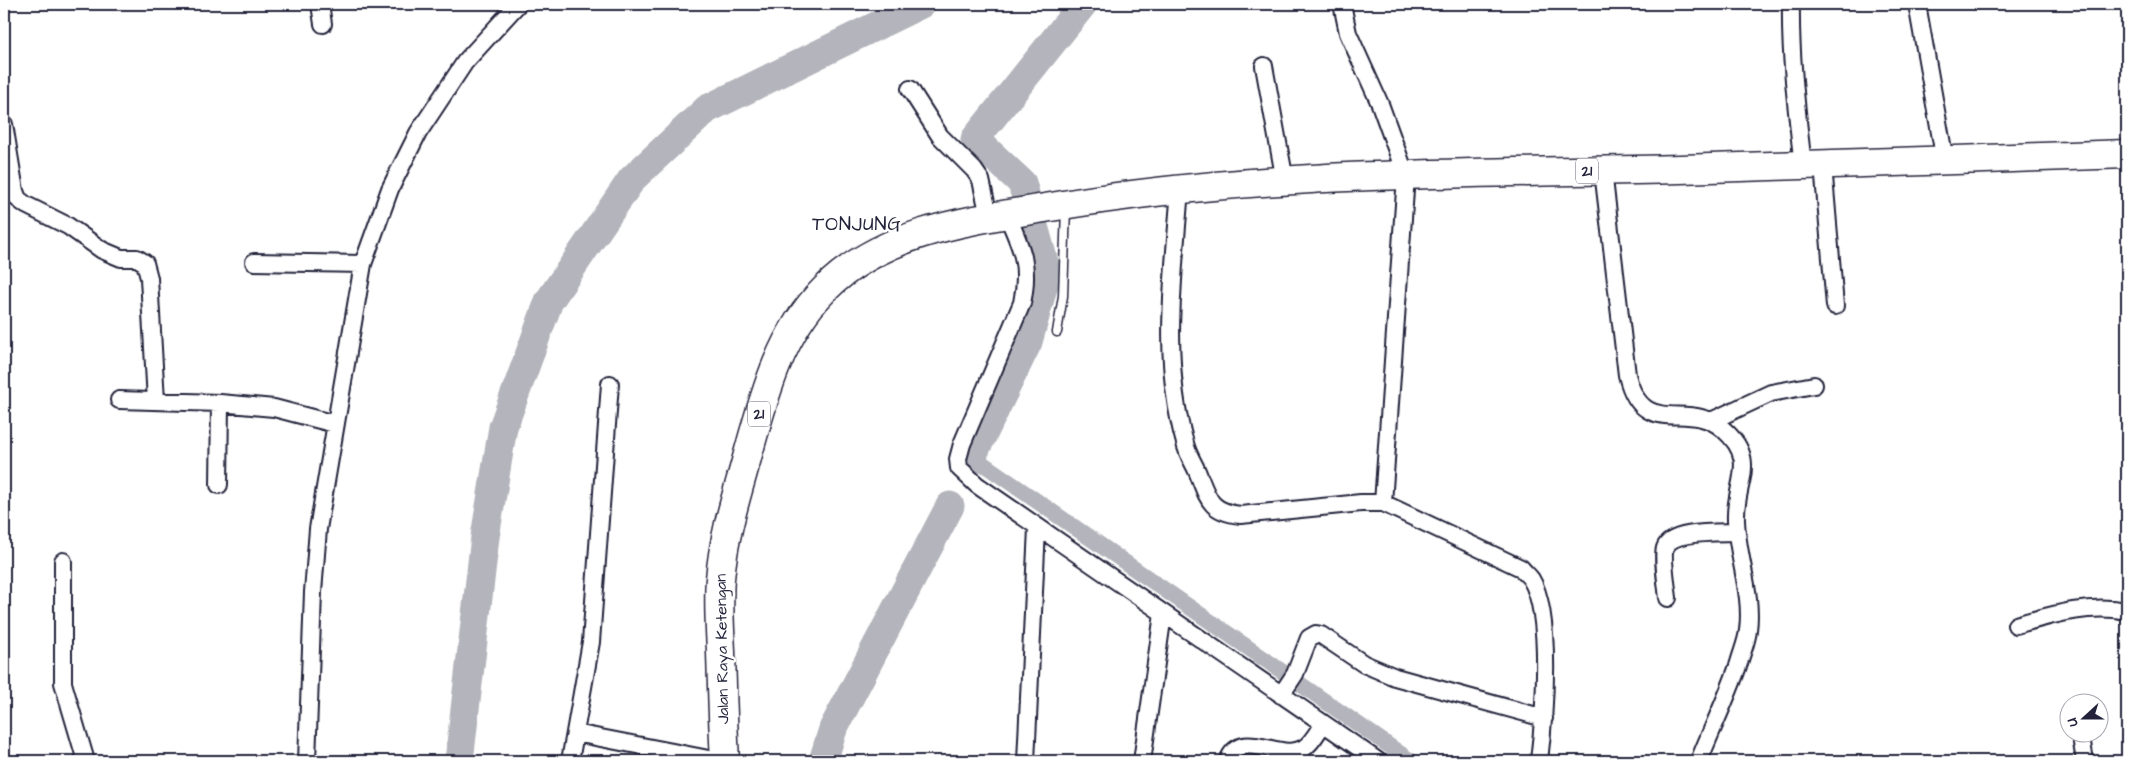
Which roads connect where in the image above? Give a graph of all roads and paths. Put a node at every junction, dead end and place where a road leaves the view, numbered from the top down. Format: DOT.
graph roads {
  1 [pos="320,4"];
  2 [pos="518,4"];
  3 [pos="1342,4"];
  4 [pos="1791,4"];
  5 [pos="1917,4"];
  6 [pos="323,24"];
  7 [pos="1264,66"];
  8 [pos="910,89"];
  9 [pos="4,124"];
  10 [pos="2127,154"];
  11 [pos="1945,161"];
  12 [pos="1813,165"];
  13 [pos="1603,171"];
  14 [pos="1406,176"];
  15 [pos="1285,181"];
  16 [pos="1180,188"];
  17 [pos="1058,205"];
  18 [pos="1004,214"];
  19 [pos="254,262"];
  20 [pos="363,264"];
  21 [pos="1835,306"];
  22 [pos="1057,332"];
  23 [pos="610,384"];
  24 [pos="1814,385"];
  25 [pos="119,400"];
  26 [pos="156,401"];
  27 [pos="220,404"];
  28 [pos="1711,421"];
  29 [pos="335,424"];
  30 [pos="219,485"];
  31 [pos="1384,503"];
  32 [pos="1037,528"];
  33 [pos="1737,532"];
  34 [pos="63,561"];
  35 [pos="1668,598"];
  36 [pos="2127,612"];
  37 [pos="1164,614"];
  38 [pos="2016,625"];
  39 [pos="1283,692"];
  40 [pos="1544,718"];
  41 [pos="1323,724"];
  42 [pos="575,733"];
  43 [pos="2082,743"];
  44 [pos="86,761"];
  45 [pos="307,761"];
  46 [pos="570,761"];
  47 [pos="719,761"];
  48 [pos="725,761"];
  49 [pos="1026,761"];
  50 [pos="1142,761"];
  51 [pos="1228,761"];
  52 [pos="1378,761"];
  53 [pos="1539,761"];
  54 [pos="1699,761"];
  55 [pos="2085,761"];
  1 -- 6 [label="street"];
  2 -- 20 [label="street"];
  3 -- 14 [label="street"];
  4 -- 12 [label="street"];
  5 -- 11 [label="street"];
  7 -- 15 [label="street"];
  8 -- 18 [label="street"];
  9 -- 26 [label="street"];
  10 -- 11 [label="highway, 21"];
  11 -- 12 [label="highway, 21"];
  12 -- 13 [label="highway, 21"];
  12 -- 21 [label="street"];
  13 -- 14 [label="highway, 21"];
  13 -- 28 [label="street"];
  14 -- 15 [label="highway, 21"];
  14 -- 31 [label="street"];
  15 -- 16 [label="highway, 21"];
  16 -- 17 [label="highway, 21"];
  16 -- 31 [label="street"];
  17 -- 18 [label="highway, 21"];
  17 -- 22 [label="lane"];
  18 -- 32 [label="street"];
  18 -- 48 [label="highway, Jalan Raya Ketengan / 21"];
  19 -- 20 [label="street"];
  20 -- 29 [label="street"];
  23 -- 42 [label="street"];
  24 -- 28 [label="street"];
  25 -- 26 [label="street"];
  26 -- 27 [label="street"];
  27 -- 29 [label="street"];
  27 -- 30 [label="street"];
  28 -- 33 [label="street"];
  29 -- 45 [label="street"];
  31 -- 40 [label="street"];
  32 -- 37 [label="street"];
  32 -- 49 [label="street"];
  33 -- 35 [label="street"];
  33 -- 54 [label="street"];
  34 -- 44 [label="street"];
  36 -- 38 [label="street"];
  37 -- 39 [label="street"];
  37 -- 50 [label="street"];
  39 -- 40 [label="street"];
  39 -- 41 [label="street"];
  40 -- 53 [label="street"];
  41 -- 51 [label="street"];
  41 -- 52 [label="street"];
  42 -- 46 [label="street"];
  42 -- 47 [label="street"];
  43 -- 55 [label="street"];
}
